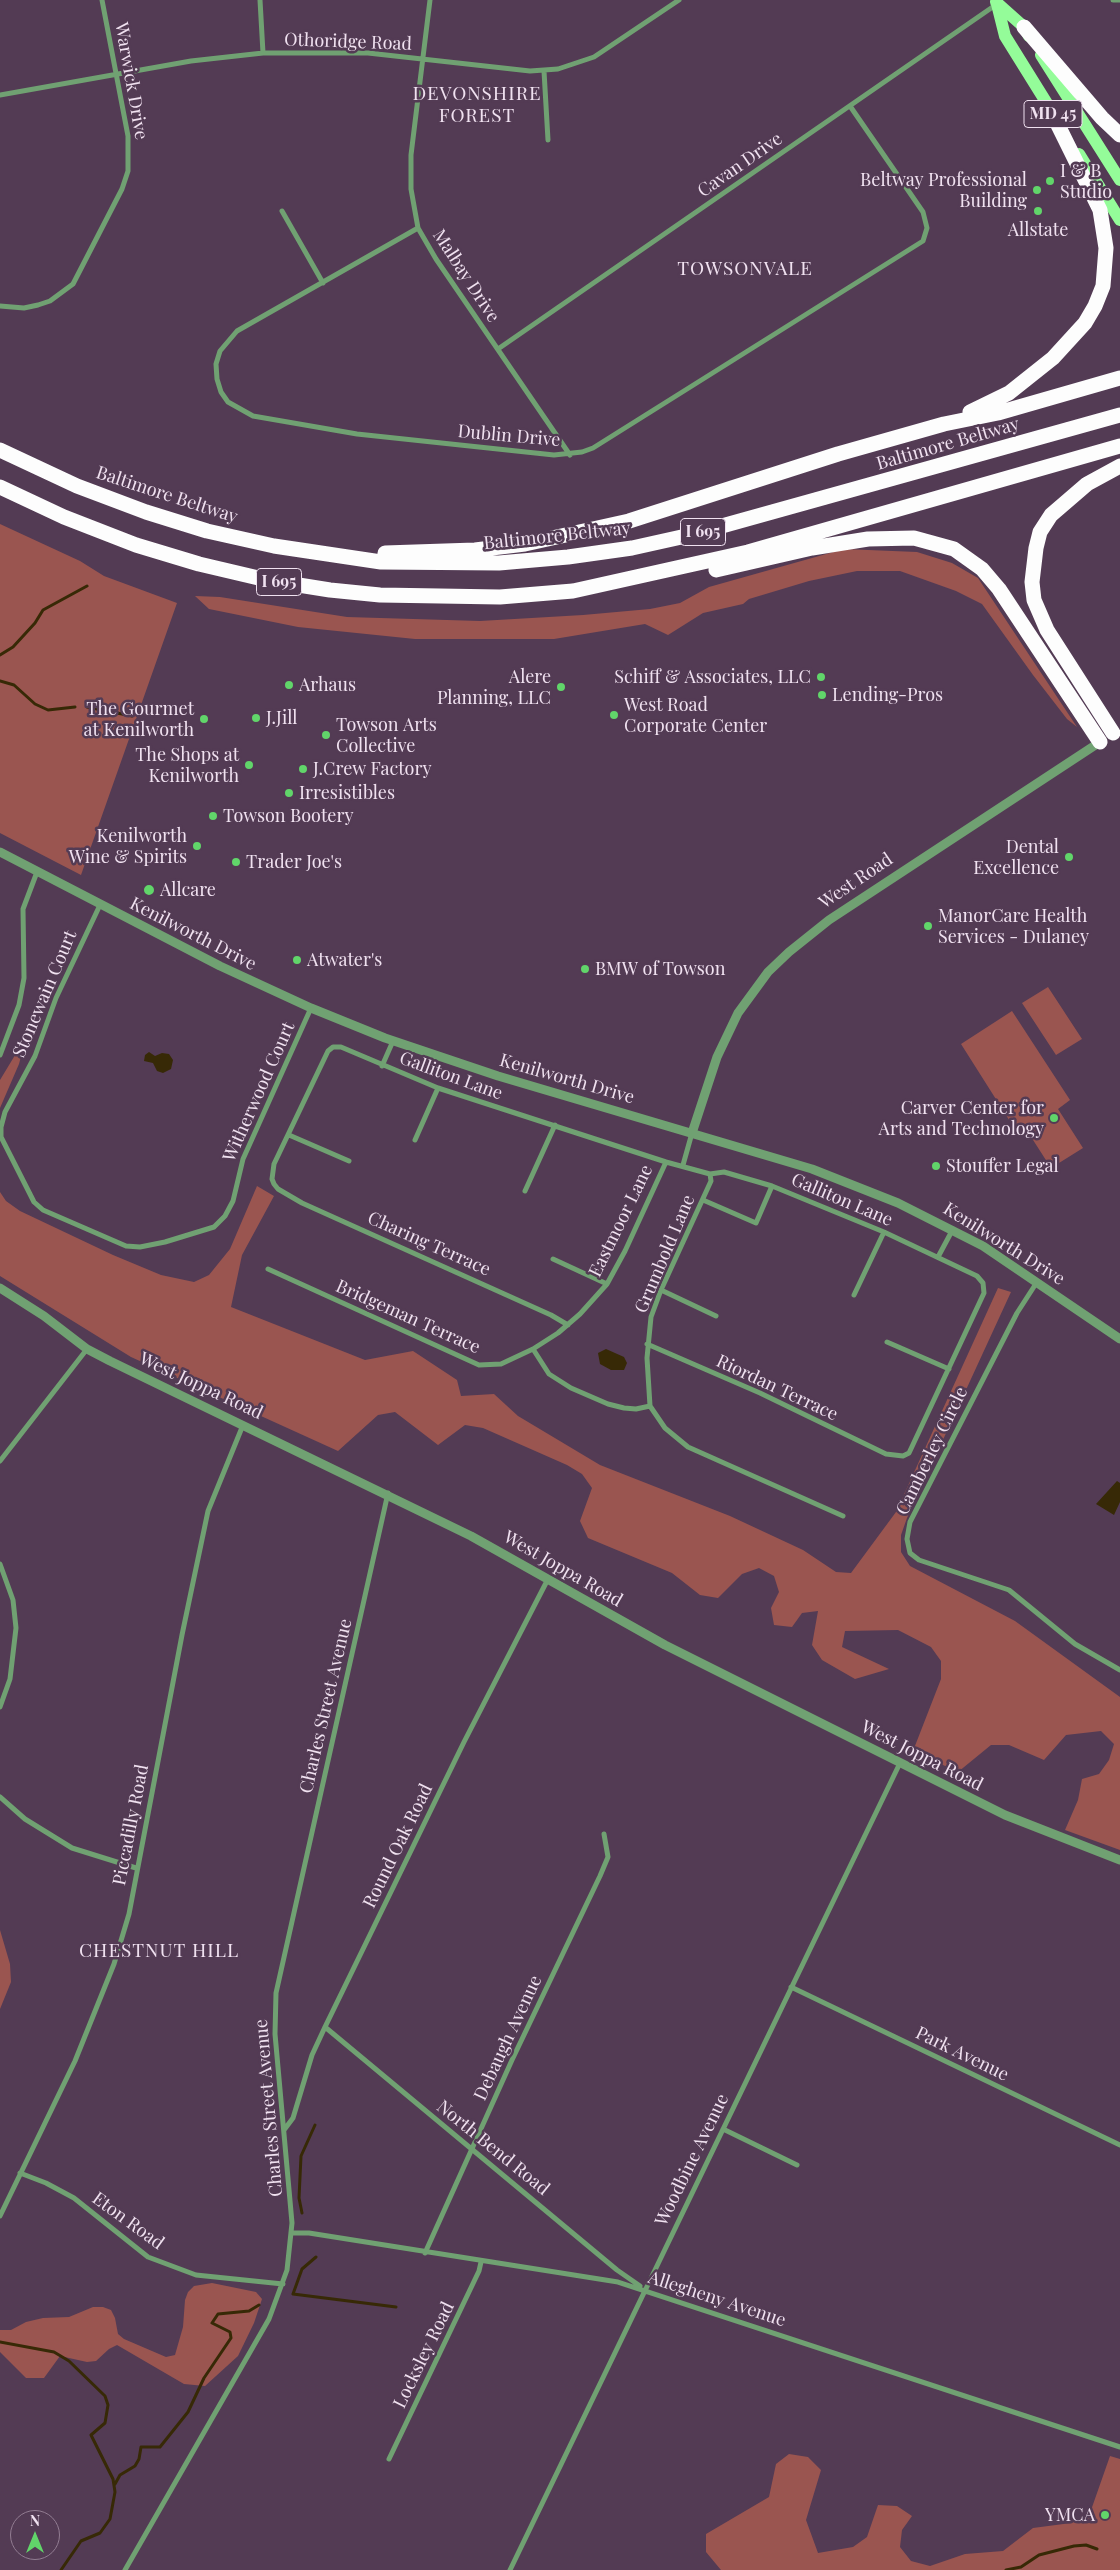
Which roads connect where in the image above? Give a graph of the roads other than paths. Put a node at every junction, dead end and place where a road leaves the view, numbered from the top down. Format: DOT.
graph roads {
  1 [pos="102,0"];
  2 [pos="260,0"];
  3 [pos="430,0"];
  4 [pos="679,0"];
  5 [pos="1113,0"];
  6 [pos="1120,0"];
  7 [pos="996,2"];
  8 [pos="1024,27"];
  9 [pos="263,54"];
  10 [pos="423,58"];
  11 [pos="544,71"];
  12 [pos="117,75"];
  13 [pos="0,95"];
  14 [pos="850,106"];
  15 [pos="1051,110"];
  16 [pos="1120,135"];
  17 [pos="548,140"];
  18 [pos="1120,180"];
  19 [pos="282,211"];
  20 [pos="1120,220"];
  21 [pos="418,228"];
  22 [pos="323,283"];
  23 [pos="0,306"];
  24 [pos="498,349"];
  25 [pos="1120,378"];
  26 [pos="1120,414"];
  27 [pos="944,424"];
  28 [pos="1120,446"];
  29 [pos="0,450"];
  30 [pos="570,455"];
  31 [pos="1120,466"];
  32 [pos="0,487"];
  33 [pos="274,546"];
  34 [pos="573,591"];
  35 [pos="1117,731"];
  36 [pos="1100,742"];
  37 [pos="0,852"];
  38 [pos="38,872"];
  39 [pos="100,905"];
  40 [pos="311,1008"];
  41 [pos="392,1041"];
  42 [pos="0,1055"];
  43 [pos="382,1066"];
  44 [pos="438,1088"];
  45 [pos="555,1125"];
  46 [pos="692,1133"];
  47 [pos="288,1135"];
  48 [pos="415,1140"];
  49 [pos="349,1161"];
  50 [pos="666,1162"];
  51 [pos="682,1165"];
  52 [pos="710,1174"];
  53 [pos="772,1186"];
  54 [pos="525,1190"];
  55 [pos="703,1200"];
  56 [pos="86,1229"];
  57 [pos="953,1229"];
  58 [pos="884,1232"];
  59 [pos="938,1257"];
  60 [pos="552,1259"];
  61 [pos="268,1269"];
  62 [pos="1037,1282"];
  63 [pos="607,1284"];
  64 [pos="0,1288"];
  65 [pos="661,1290"];
  66 [pos="854,1295"];
  67 [pos="716,1316"];
  68 [pos="568,1325"];
  69 [pos="1120,1339"];
  70 [pos="887,1342"];
  71 [pos="648,1344"];
  72 [pos="87,1349"];
  73 [pos="533,1349"];
  74 [pos="948,1368"];
  75 [pos="650,1406"];
  76 [pos="243,1424"];
  77 [pos="0,1461"];
  78 [pos="388,1494"];
  79 [pos="843,1516"];
  80 [pos="0,1564"];
  81 [pos="548,1579"];
  82 [pos="1120,1670"];
  83 [pos="0,1707"];
  84 [pos="900,1763"];
  85 [pos="0,1797"];
  86 [pos="604,1834"];
  87 [pos="1120,1860"];
  88 [pos="136,1868"];
  89 [pos="791,1987"];
  90 [pos="325,2027"];
  91 [pos="722,2129"];
  92 [pos="284,2130"];
  93 [pos="1120,2145"];
  94 [pos="472,2149"];
  95 [pos="797,2165"];
  96 [pos="20,2173"];
  97 [pos="0,2216"];
  98 [pos="292,2233"];
  99 [pos="425,2253"];
  100 [pos="481,2262"];
  101 [pos="283,2284"];
  102 [pos="645,2289"];
  103 [pos="1120,2447"];
  104 [pos="389,2459"];
  105 [pos="125,2570"];
  106 [pos="510,2570"];
  1 -- 12 [label="street, Warwick Drive"];
  2 -- 9 [label="street"];
  3 -- 10 [label="street, Malbay Drive"];
  4 -- 11 [label="street, Othoridge Road"];
  5 -- 6 [label="street"];
  7 -- 8 [label="main road, MD 45"];
  7 -- 14 [label="street, Cavan Drive"];
  7 -- 15 [label="main road, MD 45"];
  8 -- 16 [label="highway"];
  8 -- 18 [label="main road, MD 45"];
  9 -- 10 [label="street, Othoridge Road"];
  9 -- 12 [label="street, Othoridge Road"];
  10 -- 11 [label="street, Othoridge Road"];
  10 -- 21 [label="street, Malbay Drive"];
  11 -- 17 [label="street"];
  12 -- 13 [label="street, Othoridge Road"];
  12 -- 23 [label="street, Warwick Drive"];
  14 -- 24 [label="street, Cavan Drive"];
  14 -- 30 [label="street, Dublin Drive"];
  15 -- 20 [label="main road, MD 45"];
  15 -- 27 [label="highway"];
  19 -- 22 [label="street"];
  21 -- 22 [label="street, Dublin Drive"];
  21 -- 24 [label="street, Malbay Drive"];
  22 -- 30 [label="street, Dublin Drive"];
  24 -- 30 [label="street, Malbay Drive"];
  25 -- 27 [label="highway"];
  26 -- 33 [label="highway, Baltimore Beltway / I 695"];
  27 -- 33 [label="highway"];
  28 -- 34 [label="highway, I 695"];
  29 -- 33 [label="highway, Baltimore Beltway / I 695"];
  31 -- 35 [label="highway"];
  32 -- 34 [label="highway, I 695"];
  34 -- 36 [label="highway"];
  35 -- 36 [label="main road, West Road"];
  36 -- 46 [label="street, West Road"];
  37 -- 38 [label="street, Kenilworth Drive"];
  38 -- 39 [label="street, Kenilworth Drive"];
  38 -- 42 [label="street"];
  39 -- 40 [label="street, Kenilworth Drive"];
  39 -- 56 [label="street, Stonewain Court"];
  40 -- 41 [label="street, Kenilworth Drive"];
  40 -- 56 [label="street, Witherwood Court"];
  41 -- 43 [label="street, Galliton Lane"];
  41 -- 46 [label="street, Kenilworth Drive"];
  43 -- 44 [label="street, Galliton Lane"];
  43 -- 47 [label="street, Galliton Lane"];
  44 -- 45 [label="street, Galliton Lane"];
  44 -- 48 [label="street"];
  45 -- 50 [label="street, Galliton Lane"];
  45 -- 54 [label="street"];
  46 -- 51 [label="street"];
  46 -- 57 [label="street, Kenilworth Drive"];
  47 -- 49 [label="street"];
  47 -- 68 [label="street, Charing Terrace"];
  50 -- 51 [label="street, Galliton Lane"];
  50 -- 63 [label="street, Eastmoor Lane"];
  51 -- 52 [label="street, Galliton Lane"];
  52 -- 53 [label="street, Galliton Lane"];
  52 -- 55 [label="street, Grumbold Lane"];
  53 -- 55 [label="street"];
  53 -- 58 [label="street, Galliton Lane"];
  55 -- 65 [label="street, Grumbold Lane"];
  57 -- 59 [label="street"];
  57 -- 62 [label="street, Kenilworth Drive"];
  58 -- 59 [label="street, Galliton Lane"];
  58 -- 66 [label="street"];
  59 -- 74 [label="street, Galliton Lane"];
  60 -- 63 [label="street"];
  61 -- 73 [label="street, Bridgeman Terrace"];
  62 -- 69 [label="street, Kenilworth Drive"];
  62 -- 82 [label="street, Camberley Circle"];
  63 -- 68 [label="street, Eastmoor Lane"];
  64 -- 72 [label="street, West Joppa Road"];
  65 -- 67 [label="street"];
  65 -- 71 [label="street, Grumbold Lane"];
  68 -- 73 [label="street, Eastmoor Lane"];
  70 -- 74 [label="street"];
  71 -- 74 [label="street, Riordan Terrace"];
  71 -- 75 [label="street, Grumbold Lane"];
  72 -- 76 [label="street, West Joppa Road"];
  72 -- 77 [label="street"];
  73 -- 75 [label="street"];
  75 -- 79 [label="street"];
  76 -- 78 [label="street, West Joppa Road"];
  76 -- 88 [label="street, Piccadilly Road"];
  78 -- 81 [label="street, West Joppa Road"];
  78 -- 92 [label="street, Charles Street Avenue"];
  80 -- 83 [label="street"];
  81 -- 84 [label="street, West Joppa Road"];
  81 -- 90 [label="street, Round Oak Road"];
  84 -- 87 [label="street, West Joppa Road"];
  84 -- 89 [label="street, Woodbine Avenue"];
  85 -- 88 [label="street"];
  86 -- 94 [label="street, Debaugh Avenue"];
  88 -- 96 [label="street, Piccadilly Road"];
  89 -- 91 [label="street, Woodbine Avenue"];
  89 -- 93 [label="street, Park Avenue"];
  90 -- 92 [label="street, Round Oak Road"];
  90 -- 94 [label="street, North Bend Road"];
  91 -- 95 [label="street"];
  91 -- 102 [label="street, Woodbine Avenue"];
  92 -- 98 [label="street, Charles Street Avenue"];
  94 -- 99 [label="street, Debaugh Avenue"];
  94 -- 102 [label="street, North Bend Road"];
  96 -- 97 [label="street, Piccadilly Road"];
  96 -- 101 [label="street, Eton Road"];
  98 -- 99 [label="street, Allegheny Avenue"];
  98 -- 101 [label="street, Charles Street Avenue"];
  99 -- 100 [label="street, Allegheny Avenue"];
  100 -- 102 [label="street, Allegheny Avenue"];
  100 -- 104 [label="street, Locksley Road"];
  101 -- 105 [label="street, Charles Street Avenue"];
  102 -- 103 [label="street, Allegheny Avenue"];
  102 -- 106 [label="street, Woodbine Avenue"];
}
